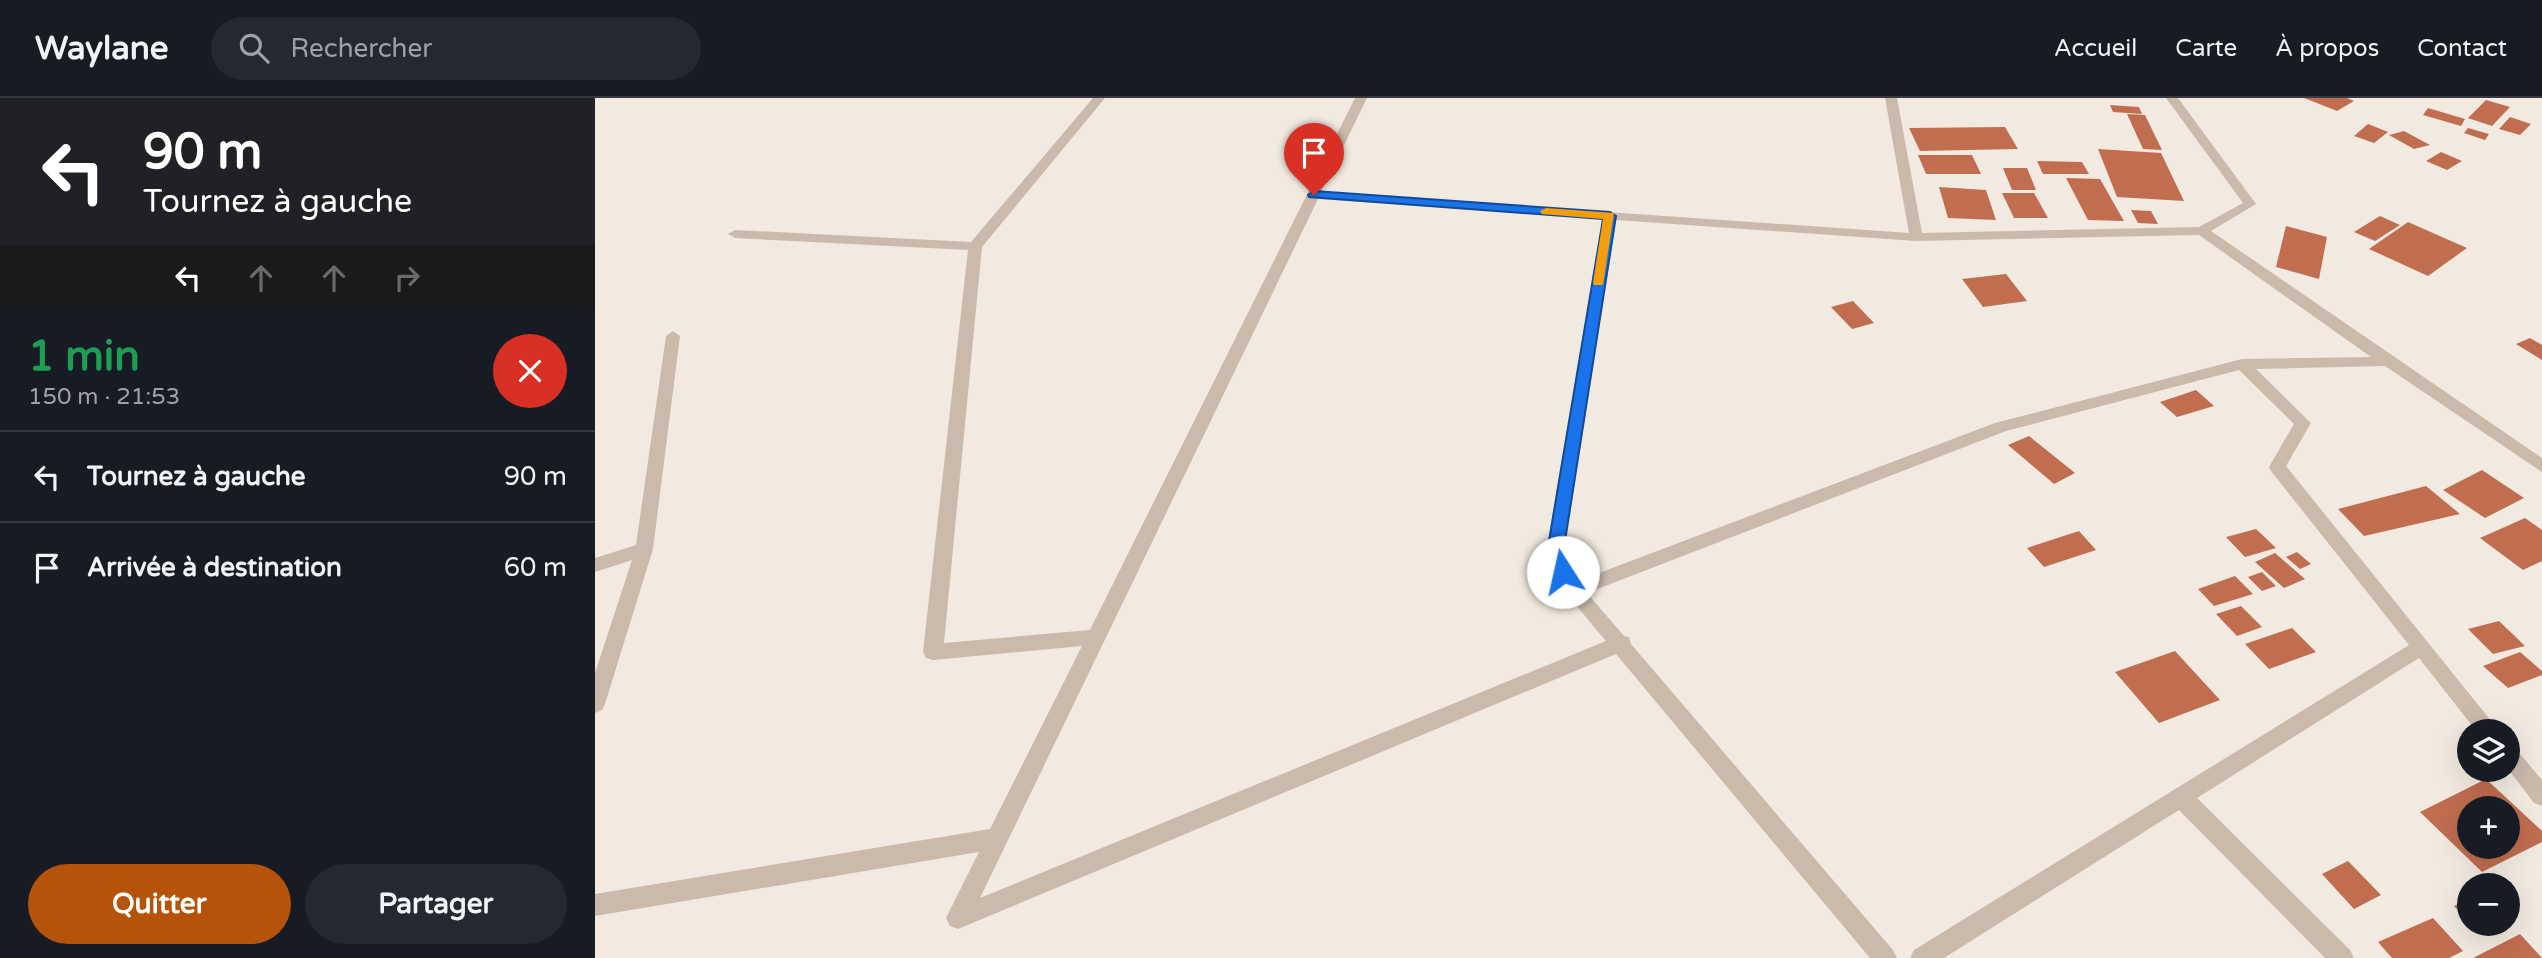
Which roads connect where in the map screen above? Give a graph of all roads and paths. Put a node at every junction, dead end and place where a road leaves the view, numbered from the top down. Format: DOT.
graph roads {
  1 [pos="1099,98"];
  2 [pos="1361,98"];
  3 [pos="1891,98"];
  4 [pos="2172,98"];
  5 [pos="1314,195"];
  6 [pos="1610,216"];
  7 [pos="2202,231"];
  8 [pos="735,234"];
  9 [pos="1916,237"];
  10 [pos="975,246"];
  11 [pos="673,336"];
  12 [pos="2388,361"];
  13 [pos="2242,364"];
  14 [pos="2542,466"];
  15 [pos="644,549"];
  16 [pos="595,565"];
  17 [pos="1574,590"];
  18 [pos="1096,637"];
  19 [pos="1622,643"];
  20 [pos="2422,647"];
  21 [pos="595,704"];
  22 [pos="2480,719"];
  23 [pos="2520,769"];
  24 [pos="2180,796"];
  25 [pos="2542,796"];
  26 [pos="998,838"];
  27 [pos="595,905"];
  28 [pos="1885,958"];
  29 [pos="1922,958"];
  30 [pos="2342,958"];
  1 -- 10 [label="street"];
  2 -- 5 [label="street"];
  3 -- 9 [label="street"];
  4 -- 7 [label="street"];
  5 -- 6 [label="street"];
  5 -- 18 [label="street"];
  6 -- 9 [label="street"];
  6 -- 17 [label="street"];
  7 -- 9 [label="street"];
  7 -- 12 [label="street"];
  8 -- 10 [label="street"];
  10 -- 18 [label="street"];
  11 -- 15 [label="street"];
  12 -- 13 [label="street"];
  12 -- 14 [label="street"];
  13 -- 17 [label="street"];
  13 -- 20 [label="street"];
  15 -- 16 [label="street"];
  15 -- 21 [label="street"];
  17 -- 19 [label="street"];
  18 -- 26 [label="street"];
  19 -- 26 [label="street"];
  19 -- 28 [label="street"];
  20 -- 22 [label="street"];
  20 -- 24 [label="street"];
  23 -- 25 [label="street"];
  24 -- 29 [label="street"];
  24 -- 30 [label="street"];
  26 -- 27 [label="street"];
}
